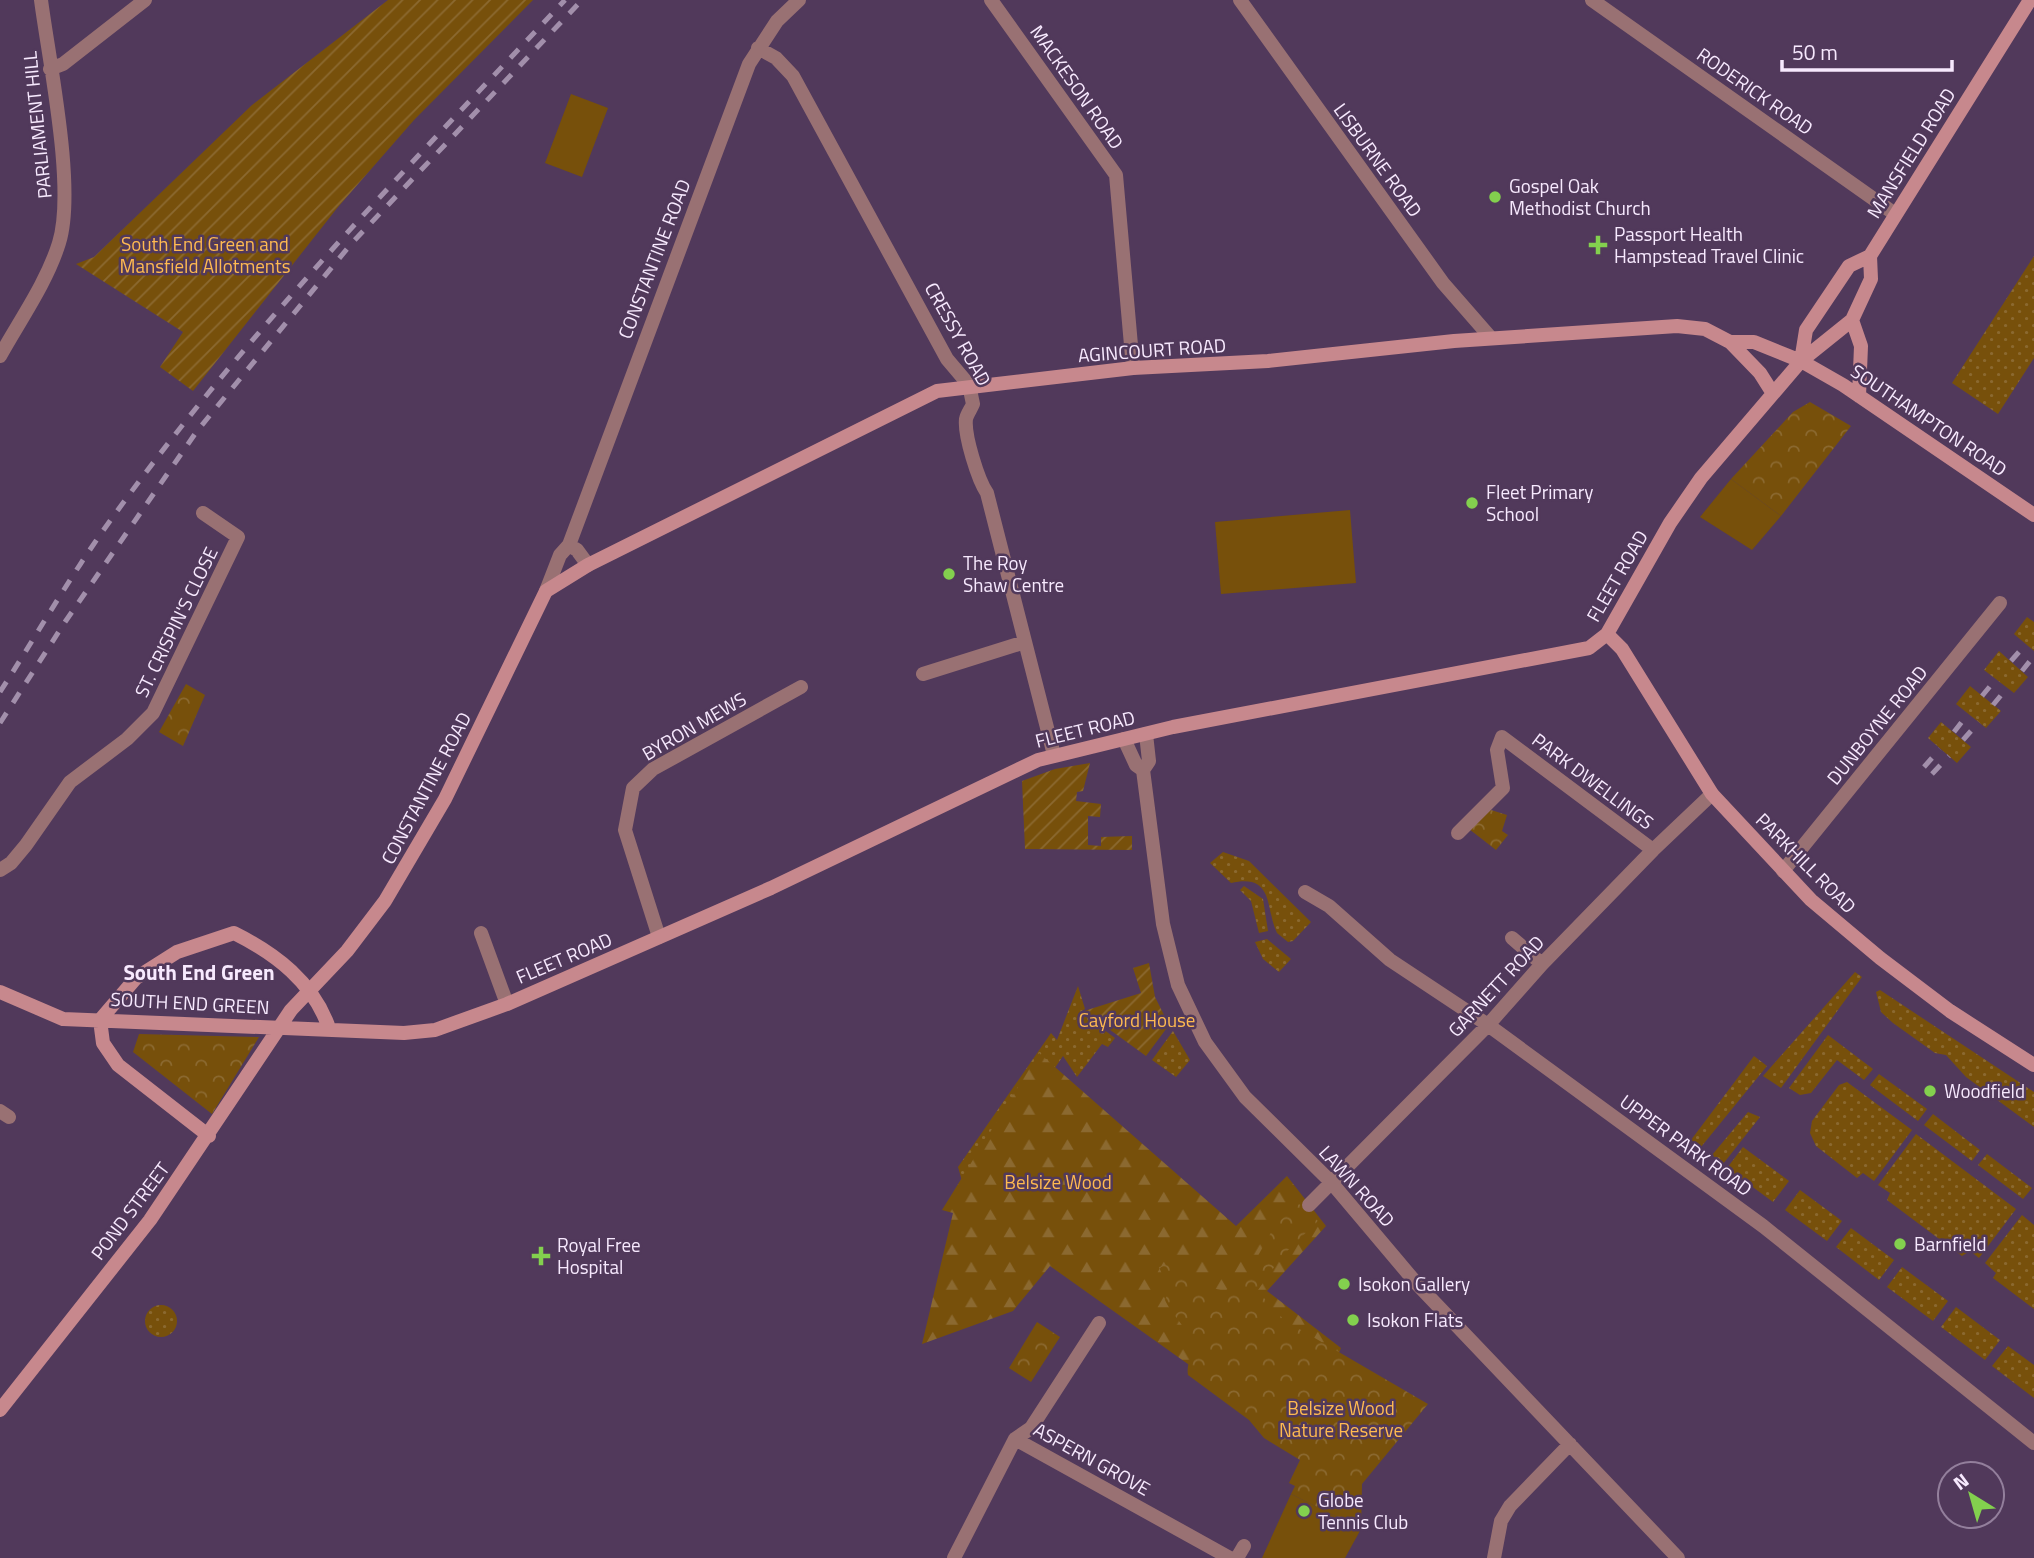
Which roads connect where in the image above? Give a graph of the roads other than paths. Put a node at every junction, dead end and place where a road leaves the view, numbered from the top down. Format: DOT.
graph roads {
  1 [pos="41,0"];
  2 [pos="145,0"];
  3 [pos="799,0"];
  4 [pos="992,0"];
  5 [pos="1240,0"];
  6 [pos="1592,0"];
  7 [pos="2030,0"];
  8 [pos="758,48"];
  9 [pos="50,69"];
  10 [pos="1895,214"];
  11 [pos="1870,256"];
  12 [pos="1852,320"];
  13 [pos="1491,338"];
  14 [pos="1730,342"];
  15 [pos="0,356"];
  16 [pos="1801,361"];
  17 [pos="1133,368"];
  18 [pos="969,386"];
  19 [pos="1772,393"];
  20 [pos="1859,396"];
  21 [pos="203,513"];
  22 [pos="2034,515"];
  23 [pos="569,545"];
  24 [pos="588,565"];
  25 [pos="546,591"];
  26 [pos="2000,603"];
  27 [pos="1607,634"];
  28 [pos="1025,642"];
  29 [pos="923,674"];
  30 [pos="802,687"];
  31 [pos="1146,733"];
  32 [pos="1124,739"];
  33 [pos="1054,755"];
  34 [pos="1143,770"];
  35 [pos="1712,794"];
  36 [pos="1458,833"];
  37 [pos="1653,850"];
  38 [pos="0,870"];
  39 [pos="1783,871"];
  40 [pos="1305,892"];
  41 [pos="481,933"];
  42 [pos="659,937"];
  43 [pos="1512,938"];
  44 [pos="1542,964"];
  45 [pos="311,988"];
  46 [pos="0,992"];
  47 [pos="507,1004"];
  48 [pos="100,1020"];
  49 [pos="1488,1025"];
  50 [pos="281,1026"];
  51 [pos="329,1028"];
  52 [pos="2034,1065"];
  53 [pos="209,1136"];
  54 [pos="1331,1182"];
  55 [pos="1309,1205"];
  56 [pos="1099,1323"];
  57 [pos="0,1410"];
  58 [pos="1015,1438"];
  59 [pos="2034,1443"];
  60 [pos="1570,1444"];
  61 [pos="954,1558"];
  62 [pos="1230,1558"];
  63 [pos="1494,1558"];
  64 [pos="1678,1558"];
  1 -- 9 [label="street, PARLIAMENT HILL"];
  2 -- 9 [label="street"];
  3 -- 8 [label="street, CONSTANTINE ROAD"];
  4 -- 17 [label="street, MACKESON ROAD"];
  5 -- 13 [label="street, LISBURNE ROAD"];
  6 -- 10 [label="street, RODERICK ROAD"];
  7 -- 10 [label="main road, MANSFIELD ROAD"];
  8 -- 18 [label="street, CRESSY ROAD"];
  8 -- 23 [label="street, CONSTANTINE ROAD"];
  9 -- 15 [label="street, PARLIAMENT HILL"];
  10 -- 11 [label="main road, MANSFIELD ROAD"];
  11 -- 12 [label="main road, MANSFIELD ROAD"];
  11 -- 16 [label="main road, MANSFIELD ROAD"];
  12 -- 16 [label="main road, MANSFIELD ROAD"];
  12 -- 20 [label="main road"];
  13 -- 14 [label="main road, AGINCOURT ROAD"];
  13 -- 17 [label="main road, AGINCOURT ROAD"];
  14 -- 16 [label="main road, AGINCOURT ROAD"];
  14 -- 19 [label="main road"];
  16 -- 19 [label="main road, FLEET ROAD"];
  16 -- 20 [label="main road, SOUTHAMPTON ROAD"];
  17 -- 18 [label="main road, AGINCOURT ROAD"];
  18 -- 24 [label="main road, AGINCOURT ROAD"];
  18 -- 28 [label="street, CRESSY ROAD"];
  19 -- 27 [label="main road, FLEET ROAD"];
  20 -- 22 [label="main road, SOUTHAMPTON ROAD"];
  21 -- 38 [label="street, ST. CRISPIN'S CLOSE"];
  23 -- 24 [label="street"];
  23 -- 25 [label="street, CONSTANTINE ROAD"];
  24 -- 25 [label="main road, AGINCOURT ROAD"];
  25 -- 45 [label="main road, CONSTANTINE ROAD"];
  26 -- 39 [label="street, DUNBOYNE ROAD"];
  27 -- 31 [label="main road, FLEET ROAD"];
  27 -- 35 [label="main road, PARKHILL ROAD"];
  28 -- 29 [label="street"];
  28 -- 33 [label="street, CRESSY ROAD"];
  30 -- 42 [label="street, BYRON MEWS"];
  31 -- 32 [label="main road, FLEET ROAD"];
  31 -- 34 [label="street, LAWN ROAD"];
  32 -- 33 [label="main road, FLEET ROAD"];
  32 -- 34 [label="street, LAWN ROAD"];
  33 -- 42 [label="main road, FLEET ROAD"];
  34 -- 54 [label="street, LAWN ROAD"];
  35 -- 37 [label="street, GARNETT ROAD"];
  35 -- 39 [label="main road, PARKHILL ROAD"];
  36 -- 37 [label="street, PARK DWELLINGS"];
  37 -- 44 [label="street, GARNETT ROAD"];
  39 -- 52 [label="main road, PARKHILL ROAD"];
  40 -- 49 [label="street, UPPER PARK ROAD"];
  41 -- 47 [label="street"];
  42 -- 47 [label="main road, FLEET ROAD"];
  43 -- 44 [label="street"];
  44 -- 49 [label="street, GARNETT ROAD"];
  45 -- 48 [label="main road, SOUTH END GREEN"];
  45 -- 50 [label="main road, CONSTANTINE ROAD"];
  45 -- 51 [label="main road"];
  46 -- 48 [label="main road"];
  47 -- 51 [label="main road, FLEET ROAD"];
  48 -- 50 [label="main road, SOUTH END GREEN"];
  48 -- 53 [label="main road"];
  49 -- 54 [label="street, GARNETT ROAD"];
  49 -- 59 [label="street, UPPER PARK ROAD"];
  50 -- 51 [label="main road, FLEET ROAD"];
  50 -- 53 [label="main road, POND STREET"];
  53 -- 57 [label="main road, POND STREET"];
  54 -- 55 [label="street, GARNETT ROAD"];
  54 -- 60 [label="street, LAWN ROAD"];
  56 -- 58 [label="street"];
  58 -- 61 [label="street, ASPERN GROVE"];
  58 -- 62 [label="street, ASPERN GROVE"];
  60 -- 63 [label="street"];
  60 -- 64 [label="street, LAWN ROAD"];
}
